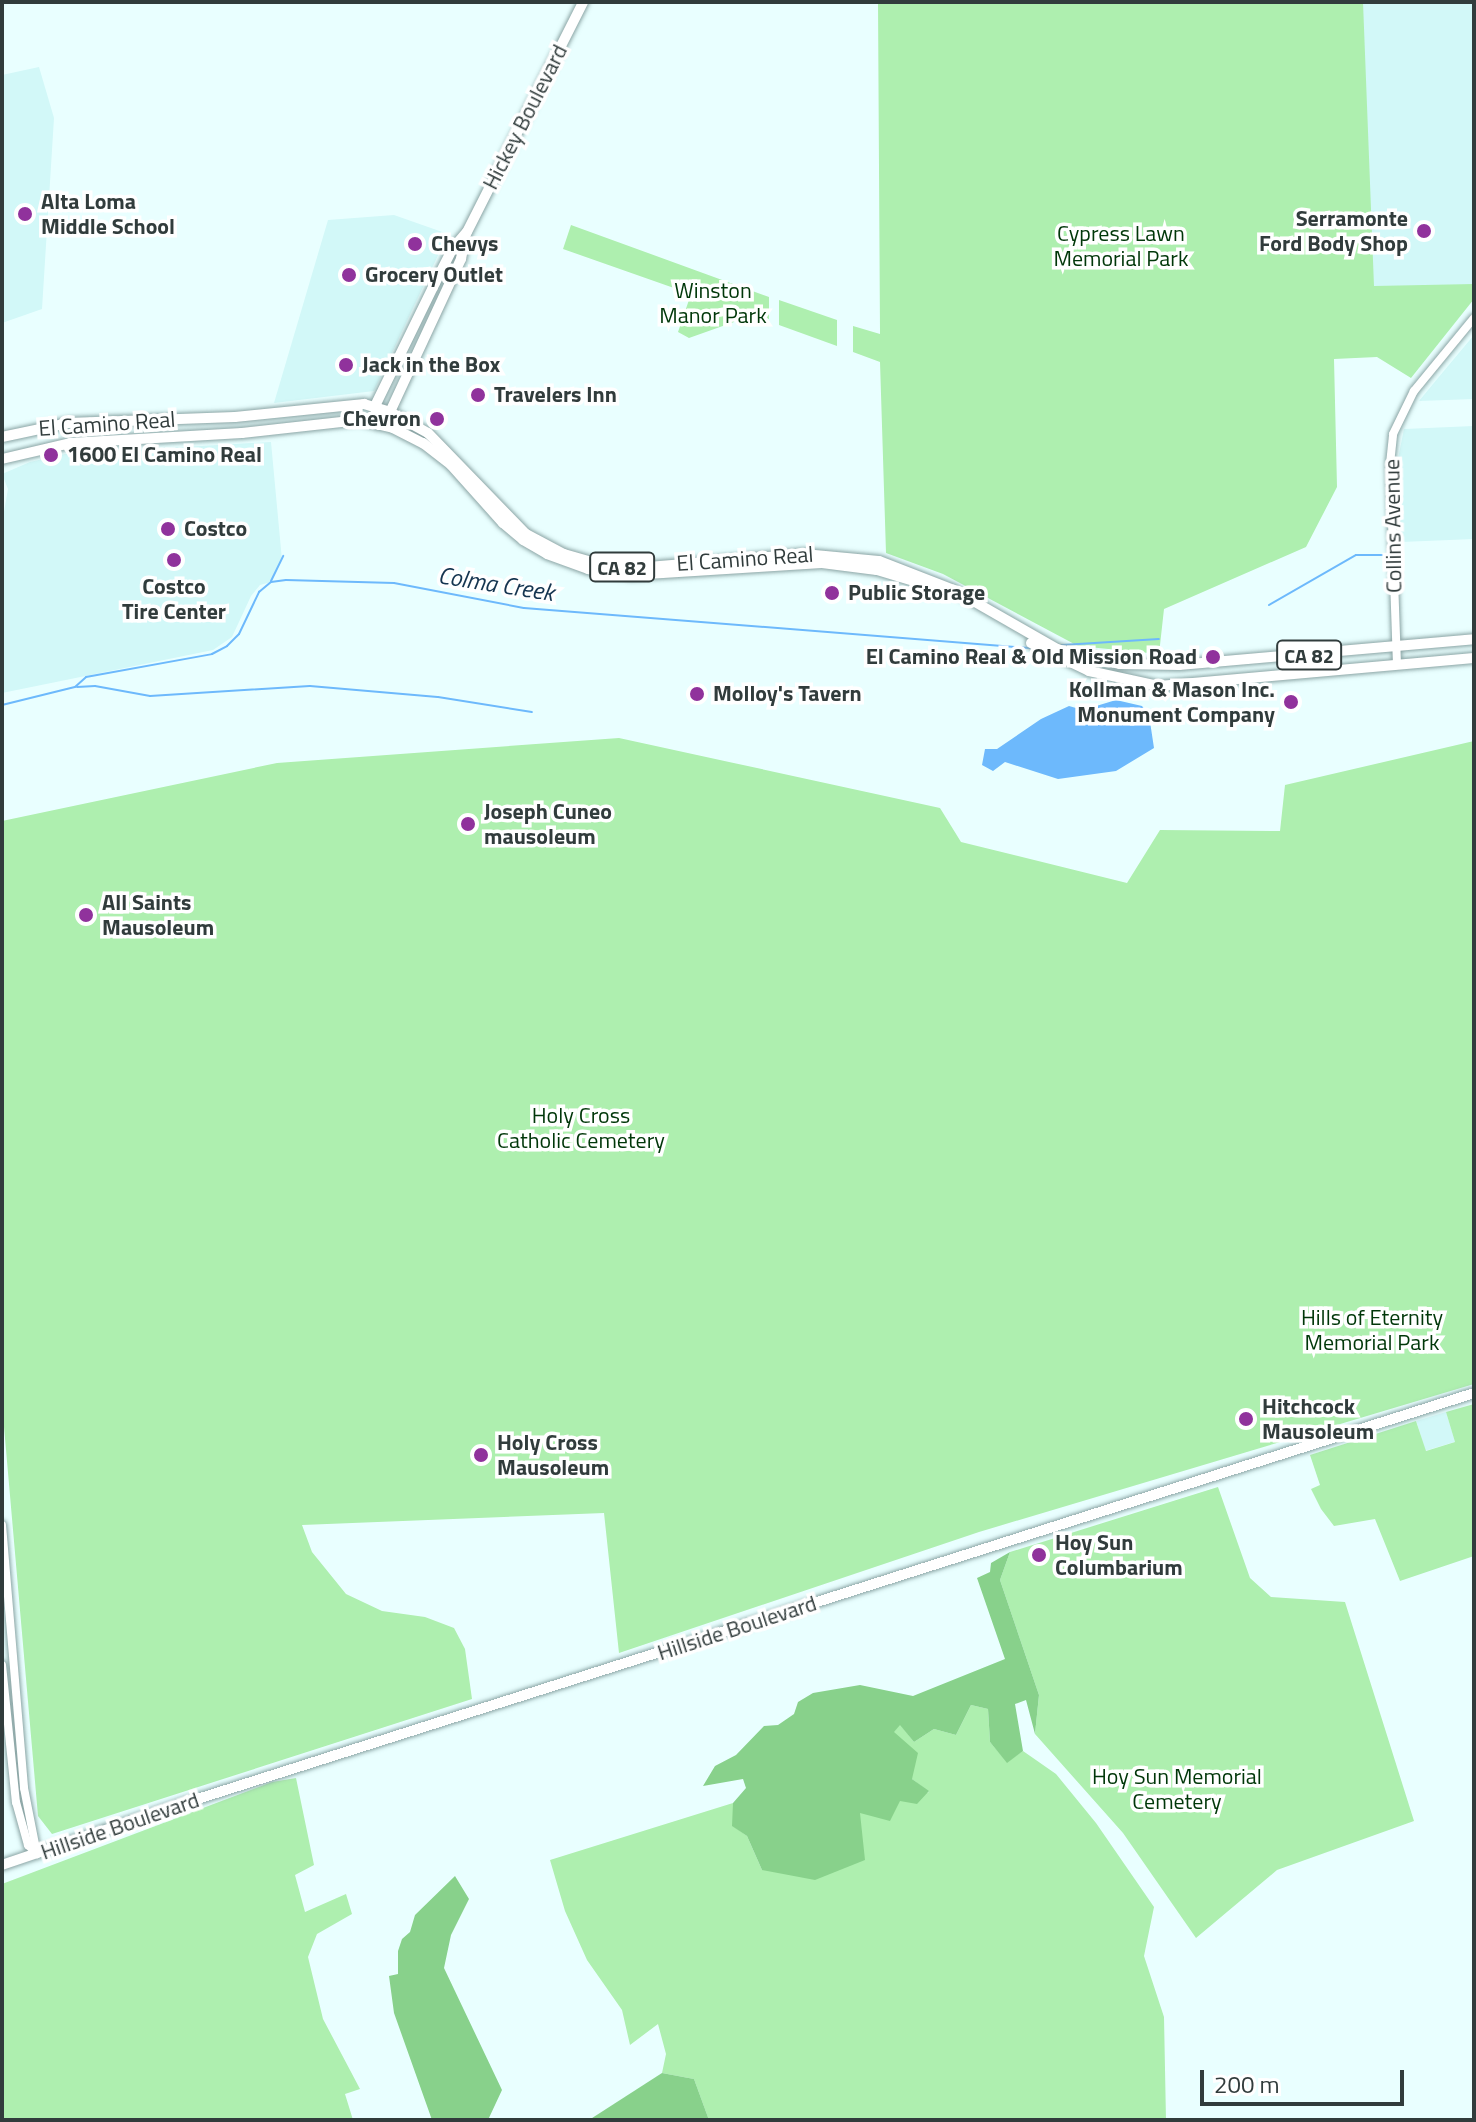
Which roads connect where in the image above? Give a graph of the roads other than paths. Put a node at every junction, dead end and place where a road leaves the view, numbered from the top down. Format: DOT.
graph roads {
  1 [pos="583,2"];
  2 [pos="467,232"];
  3 [pos="1474,318"];
  4 [pos="375,406"];
  5 [pos="390,412"];
  6 [pos="379,425"];
  7 [pos="2,437"];
  8 [pos="2,459"];
  9 [pos="1474,639"];
  10 [pos="1396,647"];
  11 [pos="1474,658"];
  12 [pos="1397,665"];
  13 [pos="1474,1393"];
  14 [pos="2,1525"];
  15 [pos="2,1665"];
  16 [pos="37,1854"];
  17 [pos="2,1865"];
  1 -- 2 [label="main road, Hickey Boulevard"];
  2 -- 4 [label="main road, Hickey Boulevard"];
  2 -- 5 [label="main road, Hickey Boulevard"];
  3 -- 10 [label="street, Collins Avenue"];
  4 -- 5 [label="main road, El Camino Real / CA 82"];
  4 -- 6 [label="main road"];
  4 -- 7 [label="main road, El Camino Real / CA 82"];
  5 -- 6 [label="main road, Hickey Boulevard"];
  5 -- 10 [label="main road, El Camino Real / CA 82"];
  6 -- 8 [label="main road, El Camino Real / CA 82"];
  6 -- 12 [label="main road, El Camino Real / CA 82"];
  9 -- 10 [label="main road, El Camino Real / CA 82"];
  10 -- 12 [label="street, Collins Avenue"];
  11 -- 12 [label="main road, El Camino Real / CA 82"];
  13 -- 16 [label="main road, Hillside Boulevard"];
  14 -- 16 [label="street"];
  15 -- 16 [label="street"];
  16 -- 17 [label="main road, Hillside Boulevard"];
}
